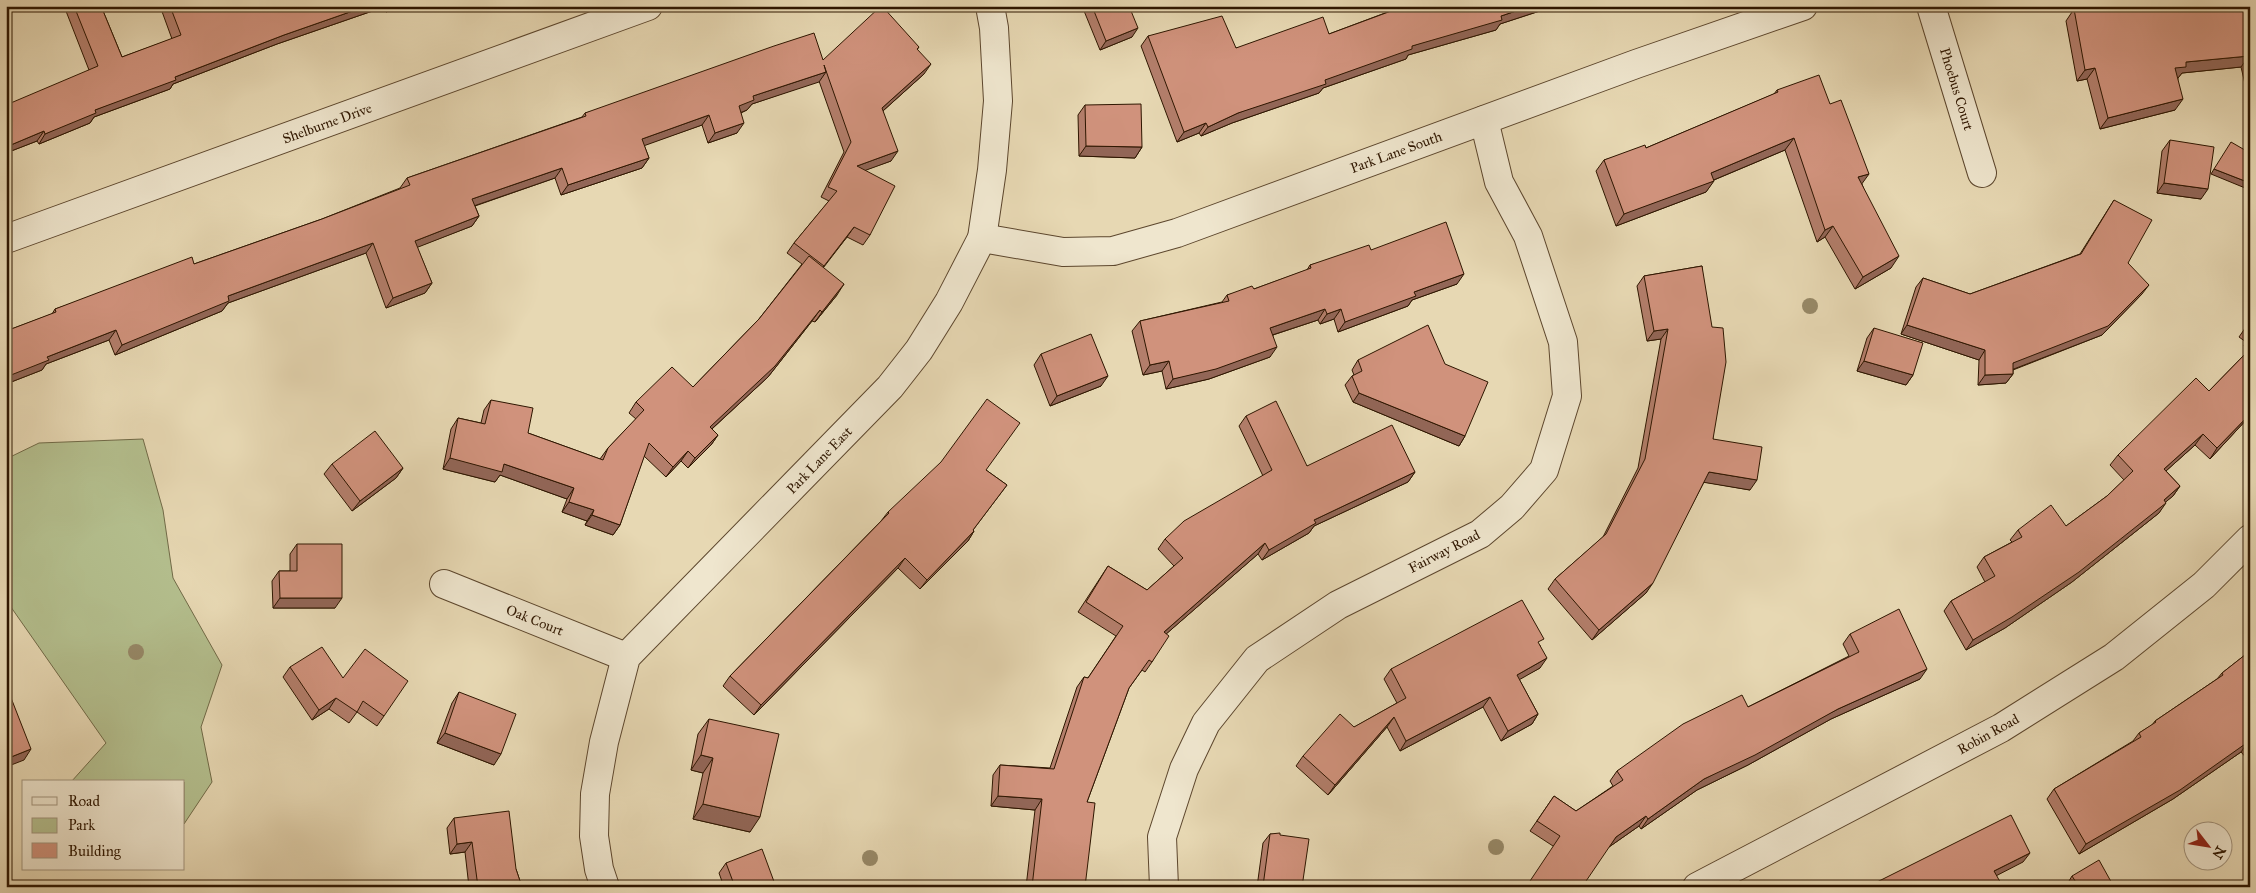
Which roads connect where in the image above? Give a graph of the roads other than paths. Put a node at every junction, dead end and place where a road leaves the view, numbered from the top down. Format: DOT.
graph roads {
  1 [pos="648,6"];
  2 [pos="990,6"];
  3 [pos="1803,6"];
  4 [pos="1931,6"];
  5 [pos="1484,120"];
  6 [pos="1982,173"];
  7 [pos="982,238"];
  8 [pos="6,239"];
  9 [pos="2250,539"];
  10 [pos="444,584"];
  11 [pos="626,657"];
  12 [pos="605,887"];
  13 [pos="1164,887"];
  14 [pos="1697,887"];
  1 -- 8 [label="street, Shelburne Drive"];
  2 -- 7 [label="street, Park Lane East"];
  3 -- 5 [label="street, Park Lane South"];
  4 -- 6 [label="street, Phoebus Court"];
  5 -- 7 [label="street, Park Lane South"];
  5 -- 13 [label="street, Fairway Road"];
  7 -- 11 [label="street, Park Lane East"];
  9 -- 14 [label="street, Robin Road"];
  10 -- 11 [label="street, Oak Court"];
  11 -- 12 [label="street, Park Lane East"];
}
